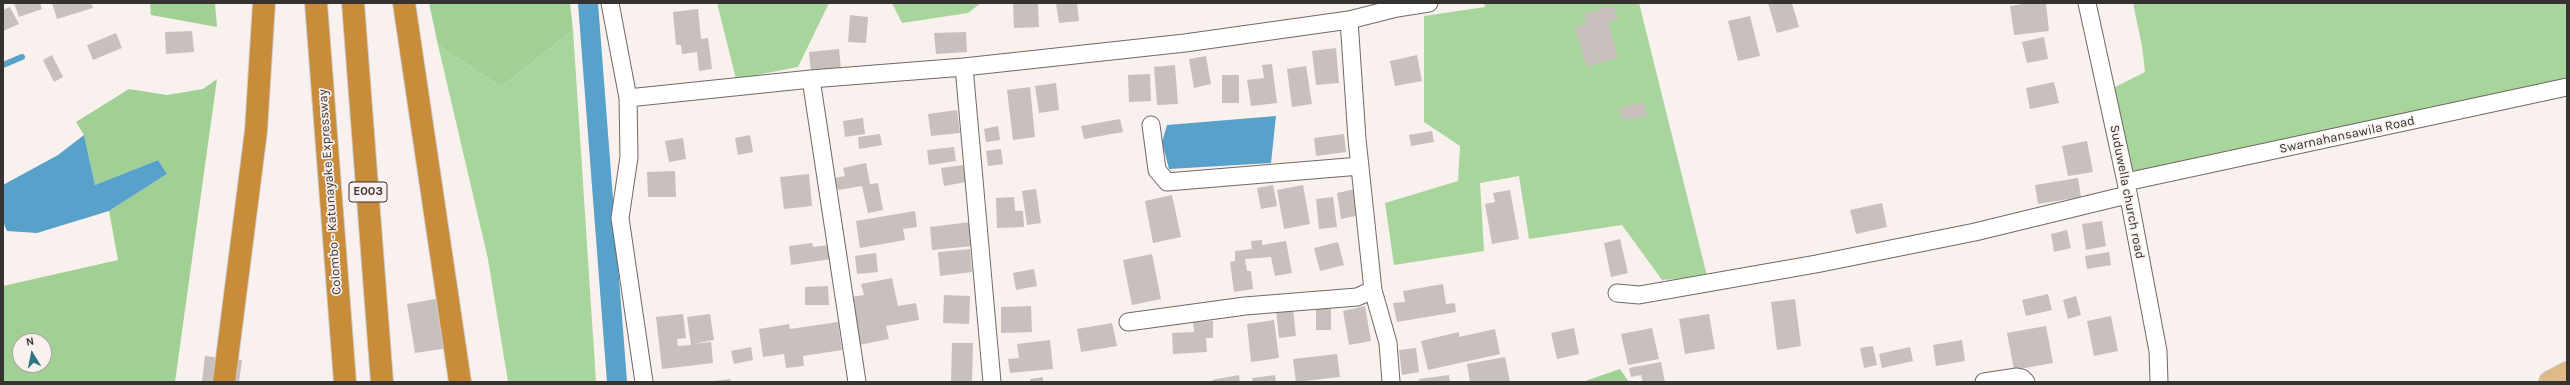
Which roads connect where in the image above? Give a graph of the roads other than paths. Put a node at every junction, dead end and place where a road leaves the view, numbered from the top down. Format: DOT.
graph roads {
  1 [pos="264,3"];
  2 [pos="316,3"];
  3 [pos="354,3"];
  4 [pos="404,3"];
  5 [pos="610,3"];
  6 [pos="1429,3"];
  7 [pos="2087,3"];
  8 [pos="1350,20"];
  9 [pos="964,67"];
  10 [pos="812,79"];
  11 [pos="2567,87"];
  12 [pos="628,98"];
  13 [pos="1151,125"];
  14 [pos="1360,166"];
  15 [pos="2126,189"];
  16 [pos="1373,290"];
  17 [pos="1617,293"];
  18 [pos="1128,322"];
  19 [pos="2567,372"];
  20 [pos="224,382"];
  21 [pos="344,382"];
  22 [pos="382,382"];
  23 [pos="460,382"];
  24 [pos="644,382"];
  25 [pos="857,382"];
  26 [pos="992,382"];
  27 [pos="1391,382"];
  28 [pos="1984,382"];
  29 [pos="2026,382"];
  30 [pos="2159,382"];
  31 [pos="2550,382"];
  1 -- 20 [label="highway"];
  2 -- 21 [label="highway, Colombo - Katunayake Expressway / E003"];
  3 -- 22 [label="highway, E003"];
  4 -- 23 [label="highway"];
  5 -- 12 [label="street"];
  6 -- 8 [label="street"];
  7 -- 15 [label="street, Suduwella church road"];
  8 -- 9 [label="street"];
  8 -- 14 [label="street"];
  9 -- 10 [label="street"];
  9 -- 26 [label="street"];
  10 -- 12 [label="street"];
  10 -- 25 [label="street"];
  11 -- 15 [label="street, Swarnahansawila Road"];
  12 -- 24 [label="street"];
  13 -- 14 [label="street"];
  14 -- 16 [label="street"];
  15 -- 17 [label="street, Swarnahansawila Road"];
  15 -- 30 [label="street, Suduwella church road"];
  16 -- 18 [label="street"];
  16 -- 27 [label="street"];
  19 -- 31 [label="main road"];
  28 -- 29 [label="street"];
}
